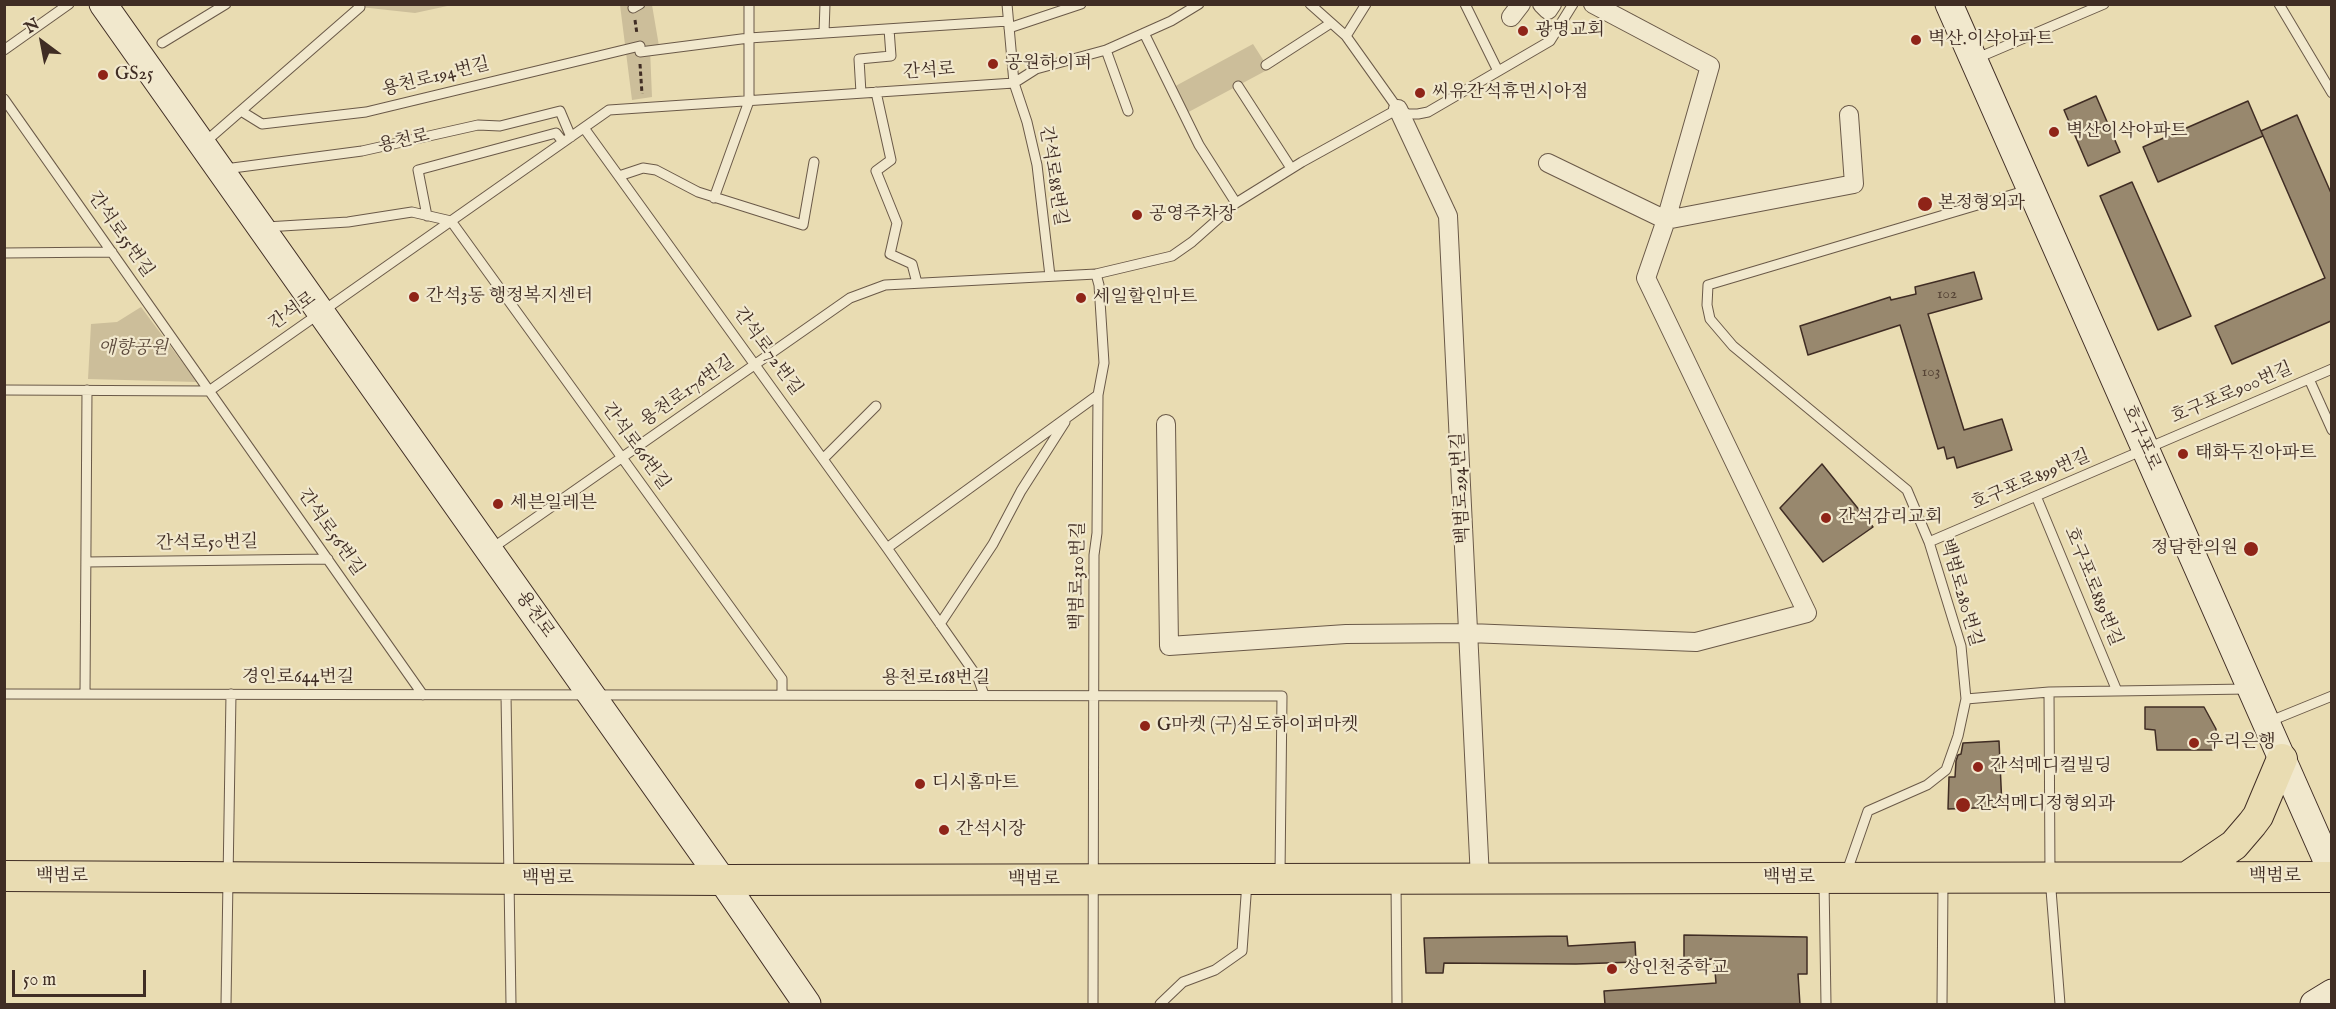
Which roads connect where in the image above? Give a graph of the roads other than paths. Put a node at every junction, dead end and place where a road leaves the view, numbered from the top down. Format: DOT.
graph roads {
  1 [pos="69,4"];
  2 [pos="103,4"];
  3 [pos="226,4"];
  4 [pos="749,4"];
  5 [pos="825,4"];
  6 [pos="1007,4"];
  7 [pos="1081,4"];
  8 [pos="1199,4"];
  9 [pos="1310,4"];
  10 [pos="1366,4"];
  11 [pos="1465,4"];
  12 [pos="1542,4"];
  13 [pos="1552,4"];
  14 [pos="1573,4"];
  15 [pos="1593,4"];
  16 [pos="1949,4"];
  17 [pos="2104,4"];
  18 [pos="2279,4"];
  19 [pos="360,7"];
  20 [pos="1331,22"];
  21 [pos="1009,24"];
  22 [pos="889,29"];
  23 [pos="824,33"];
  24 [pos="1144,33"];
  25 [pos="1346,36"];
  26 [pos="749,38"];
  27 [pos="162,44"];
  28 [pos="1106,50"];
  29 [pos="4,51"];
  30 [pos="1973,60"];
  31 [pos="1266,65"];
  32 [pos="1498,72"];
  33 [pos="1014,82"];
  34 [pos="1238,86"];
  35 [pos="876,92"];
  36 [pos="861,93"];
  37 [pos="2331,93"];
  38 [pos="4,99"];
  39 [pos="749,101"];
  40 [pos="1398,109"];
  41 [pos="241,111"];
  42 [pos="1128,111"];
  43 [pos="1849,115"];
  44 [pos="584,128"];
  45 [pos="567,140"];
  46 [pos="202,145"];
  47 [pos="814,162"];
  48 [pos="1548,163"];
  49 [pos="1291,168"];
  50 [pos="220,170"];
  51 [pos="619,176"];
  52 [pos="2031,189"];
  53 [pos="714,198"];
  54 [pos="1236,202"];
  55 [pos="427,216"];
  56 [pos="1666,220"];
  57 [pos="451,221"];
  58 [pos="260,227"];
  59 [pos="112,252"];
  60 [pos="4,253"];
  61 [pos="1096,274"];
  62 [pos="1050,276"];
  63 [pos="917,284"];
  64 [pos="320,313"];
  65 [pos="756,365"];
  66 [pos="2331,369"];
  67 [pos="2309,379"];
  68 [pos="4,390"];
  69 [pos="87,390"];
  70 [pos="209,391"];
  71 [pos="1098,395"];
  72 [pos="876,406"];
  73 [pos="1068,417"];
  74 [pos="1166,424"];
  75 [pos="2331,430"];
  76 [pos="2145,449"];
  77 [pos="622,458"];
  78 [pos="824,459"];
  79 [pos="2036,496"];
  80 [pos="1929,542"];
  81 [pos="887,548"];
  82 [pos="488,551"];
  83 [pos="328,560"];
  84 [pos="86,562"];
  85 [pos="940,624"];
  86 [pos="1469,633"];
  87 [pos="2251,689"];
  88 [pos="2117,691"];
  89 [pos="2049,692"];
  90 [pos="4,694"];
  91 [pos="85,694"];
  92 [pos="231,694"];
  93 [pos="423,695"];
  94 [pos="506,695"];
  95 [pos="590,695"];
  96 [pos="782,695"];
  97 [pos="984,695"];
  98 [pos="1094,696"];
  99 [pos="2331,696"];
  100 [pos="1966,699"];
  101 [pos="2266,723"];
  102 [pos="2282,759"];
  103 [pos="2331,872"];
  104 [pos="4,876"];
  105 [pos="2050,877"];
  106 [pos="2187,877"];
  107 [pos="2331,877"];
  108 [pos="229,878"];
  109 [pos="1834,878"];
  110 [pos="1943,878"];
  111 [pos="509,879"];
  112 [pos="1247,879"];
  113 [pos="1280,879"];
  114 [pos="1396,879"];
  115 [pos="1480,879"];
  116 [pos="722,880"];
  117 [pos="1092,880"];
  118 [pos="2331,993"];
  119 [pos="226,1005"];
  120 [pos="511,1005"];
  121 [pos="807,1005"];
  122 [pos="1093,1005"];
  123 [pos="1160,1005"];
  124 [pos="1397,1005"];
  125 [pos="1826,1005"];
  126 [pos="1942,1005"];
  127 [pos="2061,1005"];
  128 [pos="2314,1005"];
  1 -- 29 [label="lane"];
  2 -- 46 [label="street, 용천로"];
  3 -- 27 [label="lane"];
  4 -- 26 [label="lane"];
  5 -- 23 [label="lane"];
  6 -- 21 [label="lane, 간석로88번길"];
  7 -- 21 [label="lane, 용천로194번길"];
  8 -- 24 [label="lane, 간석로"];
  9 -- 20 [label="lane"];
  10 -- 25 [label="lane"];
  11 -- 32 [label="lane"];
  12 -- 13 [label="street"];
  14 -- 32 [label="lane"];
  15 -- 56 [label="street"];
  16 -- 30 [label="street, 호구포로"];
  17 -- 30 [label="lane"];
  18 -- 37 [label="lane"];
  19 -- 41 [label="lane"];
  20 -- 25 [label="lane"];
  20 -- 31 [label="lane"];
  21 -- 22 [label="lane, 용천로194번길"];
  21 -- 33 [label="lane, 간석로88번길"];
  22 -- 23 [label="lane, 용천로194번길"];
  22 -- 36 [label="lane"];
  23 -- 26 [label="lane, 용천로194번길"];
  24 -- 28 [label="lane, 간석로"];
  24 -- 54 [label="lane"];
  25 -- 40 [label="lane"];
  26 -- 39 [label="lane"];
  26 -- 41 [label="lane, 용천로194번길"];
  28 -- 33 [label="lane, 간석로"];
  28 -- 42 [label="lane"];
  30 -- 52 [label="street, 호구포로"];
  32 -- 40 [label="lane"];
  33 -- 35 [label="lane, 간석로"];
  33 -- 62 [label="lane, 간석로88번길"];
  34 -- 49 [label="lane"];
  35 -- 36 [label="lane, 간석로"];
  35 -- 63 [label="lane"];
  36 -- 39 [label="lane, 간석로"];
  38 -- 59 [label="lane, 간석로55번길"];
  39 -- 44 [label="lane, 간석로"];
  39 -- 53 [label="lane"];
  40 -- 49 [label="lane, 용천로176번길"];
  40 -- 86 [label="street, 백범로294번길"];
  41 -- 46 [label="lane"];
  43 -- 56 [label="street"];
  44 -- 45 [label="lane, 간석로"];
  44 -- 51 [label="lane, 간석로72번길"];
  45 -- 50 [label="lane, 용천로"];
  45 -- 55 [label="lane"];
  45 -- 57 [label="lane, 간석로"];
  46 -- 50 [label="street, 용천로"];
  47 -- 53 [label="lane"];
  48 -- 56 [label="street"];
  49 -- 54 [label="lane, 용천로176번길"];
  50 -- 58 [label="street, 용천로"];
  51 -- 53 [label="lane"];
  51 -- 65 [label="lane, 간석로72번길"];
  52 -- 76 [label="street, 호구포로"];
  52 -- 80 [label="lane, 백범로280번길"];
  54 -- 61 [label="lane, 용천로176번길"];
  55 -- 57 [label="lane"];
  55 -- 58 [label="lane"];
  56 -- 86 [label="street"];
  57 -- 64 [label="lane, 간석로"];
  57 -- 77 [label="lane, 간석로66번길"];
  58 -- 64 [label="street, 용천로"];
  59 -- 60 [label="lane"];
  59 -- 70 [label="lane, 간석로55번길"];
  61 -- 62 [label="lane, 용천로176번길"];
  61 -- 71 [label="lane, 백범로310번길"];
  62 -- 63 [label="lane, 용천로176번길"];
  63 -- 65 [label="lane, 용천로176번길"];
  64 -- 70 [label="lane, 간석로"];
  64 -- 82 [label="street, 용천로"];
  65 -- 77 [label="lane, 용천로176번길"];
  65 -- 78 [label="lane, 간석로72번길"];
  66 -- 67 [label="lane, 호구포로900번길"];
  67 -- 75 [label="lane"];
  67 -- 76 [label="lane, 호구포로900번길"];
  68 -- 69 [label="lane"];
  69 -- 70 [label="lane"];
  69 -- 84 [label="lane"];
  70 -- 83 [label="lane, 간석로56번길"];
  71 -- 73 [label="lane"];
  71 -- 98 [label="lane, 백범로310번길"];
  72 -- 78 [label="lane"];
  73 -- 81 [label="lane"];
  73 -- 85 [label="lane"];
  74 -- 86 [label="street"];
  76 -- 79 [label="lane, 호구포로899번길"];
  76 -- 87 [label="street, 호구포로"];
  77 -- 82 [label="lane, 용천로176번길"];
  77 -- 96 [label="lane, 간석로66번길"];
  78 -- 81 [label="lane, 간석로72번길"];
  79 -- 80 [label="lane, 호구포로899번길"];
  79 -- 88 [label="lane, 호구포로889번길"];
  80 -- 100 [label="lane, 백범로280번길"];
  81 -- 85 [label="lane, 간석로72번길"];
  82 -- 95 [label="street, 용천로"];
  83 -- 84 [label="lane, 간석로50번길"];
  83 -- 93 [label="lane, 간석로56번길"];
  84 -- 91 [label="lane"];
  85 -- 97 [label="lane, 간석로72번길"];
  86 -- 115 [label="street, 백범로294번길"];
  87 -- 88 [label="lane"];
  87 -- 101 [label="street, 호구포로"];
  88 -- 89 [label="lane"];
  89 -- 100 [label="lane"];
  89 -- 105 [label="lane"];
  90 -- 91 [label="lane, 경인로644번길"];
  91 -- 92 [label="lane, 경인로644번길"];
  92 -- 93 [label="lane, 경인로644번길"];
  92 -- 108 [label="lane"];
  93 -- 94 [label="lane, 경인로644번길"];
  94 -- 95 [label="lane, 경인로644번길"];
  94 -- 111 [label="lane"];
  95 -- 96 [label="lane, 용천로168번길"];
  95 -- 116 [label="street, 용천로"];
  96 -- 97 [label="lane, 용천로168번길"];
  97 -- 98 [label="lane, 용천로168번길"];
  98 -- 113 [label="lane, 용천로168번길"];
  98 -- 117 [label="lane, 백범로310번길"];
  99 -- 101 [label="lane"];
  100 -- 109 [label="lane, 백범로280번길"];
  101 -- 102 [label="street, 호구포로"];
  102 -- 103 [label="street, 호구포로"];
  102 -- 106 [label="main road"];
  104 -- 108 [label="main road, 백범로"];
  105 -- 106 [label="main road, 백범로"];
  105 -- 110 [label="main road, 백범로"];
  105 -- 127 [label="lane"];
  106 -- 107 [label="main road, 백범로"];
  108 -- 111 [label="main road, 백범로"];
  108 -- 119 [label="lane"];
  109 -- 110 [label="main road, 백범로"];
  109 -- 115 [label="main road, 백범로"];
  109 -- 125 [label="lane"];
  110 -- 126 [label="lane"];
  111 -- 116 [label="main road, 백범로"];
  111 -- 120 [label="lane"];
  112 -- 113 [label="main road, 백범로"];
  112 -- 117 [label="main road, 백범로"];
  112 -- 123 [label="lane"];
  113 -- 114 [label="main road, 백범로"];
  114 -- 115 [label="main road, 백범로"];
  114 -- 124 [label="lane"];
  116 -- 117 [label="main road, 백범로"];
  116 -- 121 [label="street, 용천로"];
  117 -- 122 [label="lane"];
  118 -- 128 [label="street"];
}
